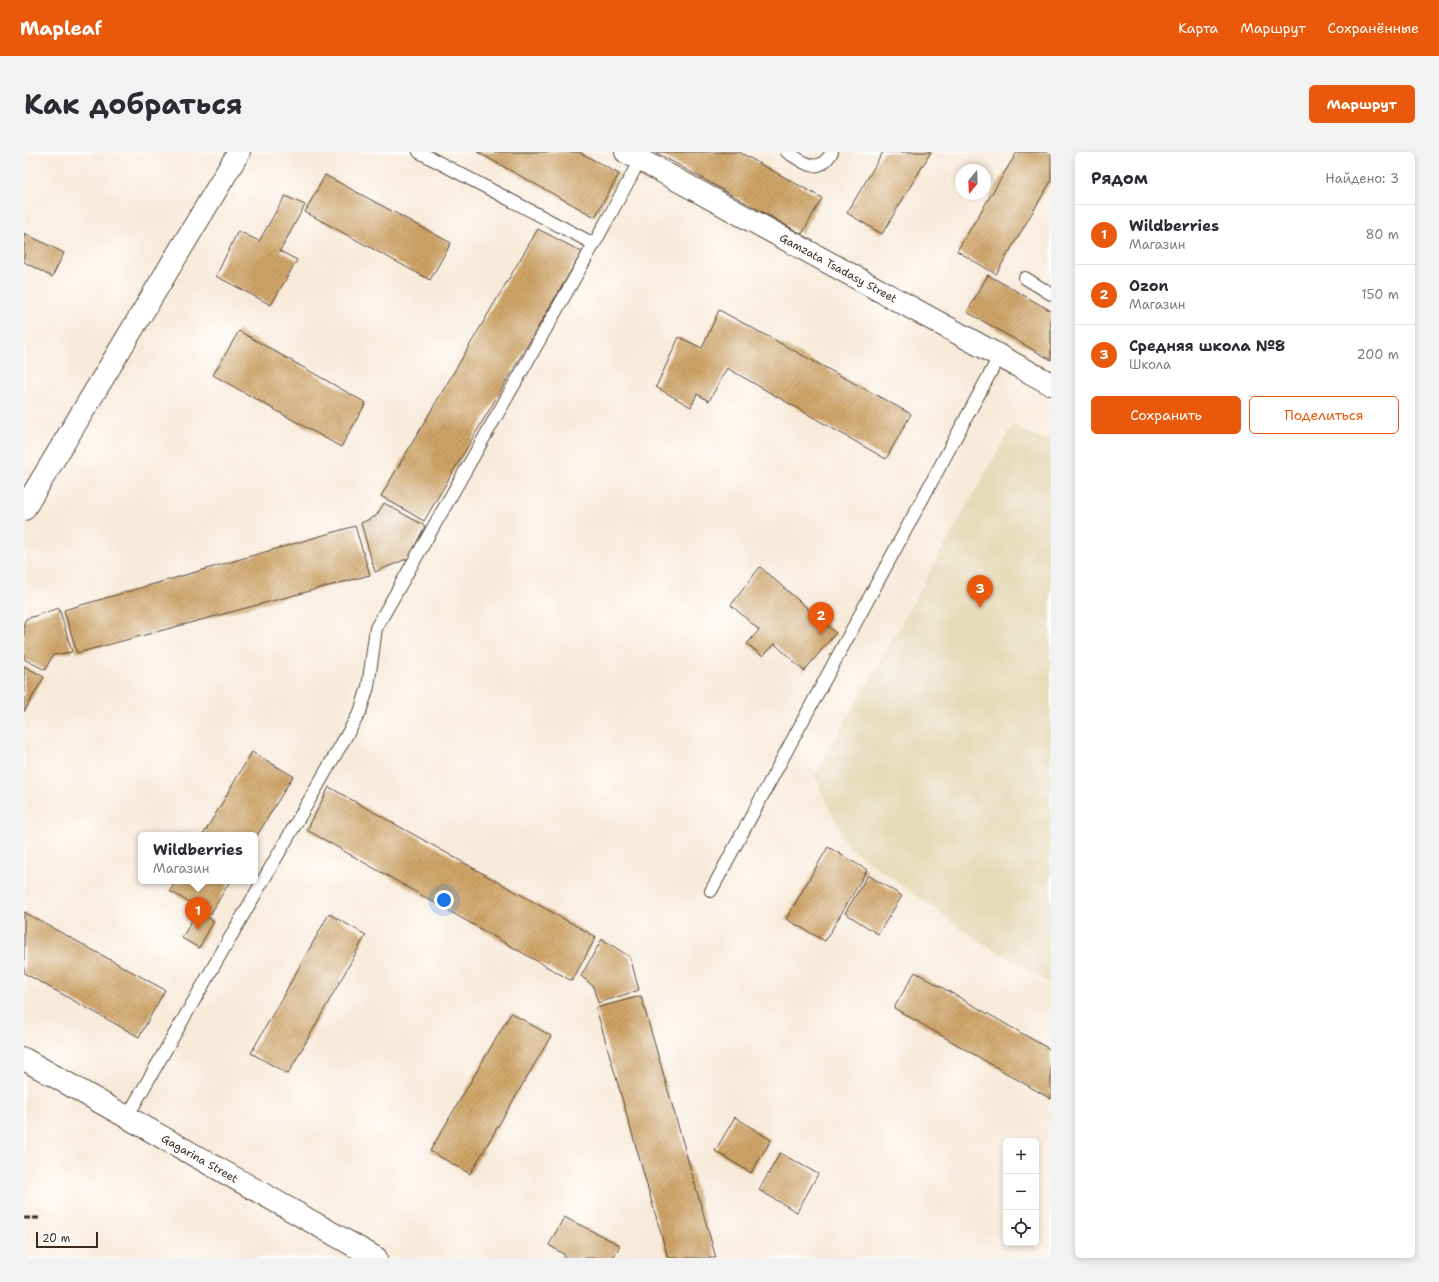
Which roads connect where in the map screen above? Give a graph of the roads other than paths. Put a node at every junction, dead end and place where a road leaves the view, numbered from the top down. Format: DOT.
graph roads {
  1 [pos="239,152"];
  2 [pos="419,152"];
  3 [pos="787,152"];
  4 [pos="832,152"];
  5 [pos="633,156"];
  6 [pos="594,244"];
  7 [pos="1025,278"];
  8 [pos="1051,294"];
  9 [pos="1000,355"];
  10 [pos="1051,384"];
  11 [pos="24,509"];
  12 [pos="710,891"];
  13 [pos="24,1059"];
  14 [pos="127,1117"];
  15 [pos="376,1258"];
  1 -- 11 [label="street"];
  2 -- 6 [label="lane"];
  3 -- 4 [label="lane"];
  5 -- 6 [label="lane"];
  5 -- 9 [label="street, Gamzata Tsadasy Street"];
  6 -- 14 [label="lane"];
  7 -- 8 [label="lane"];
  9 -- 10 [label="street, Gamzata Tsadasy Street"];
  9 -- 12 [label="lane"];
  13 -- 14 [label="street, Gagarina Street"];
  14 -- 15 [label="street, Gagarina Street"];
}
